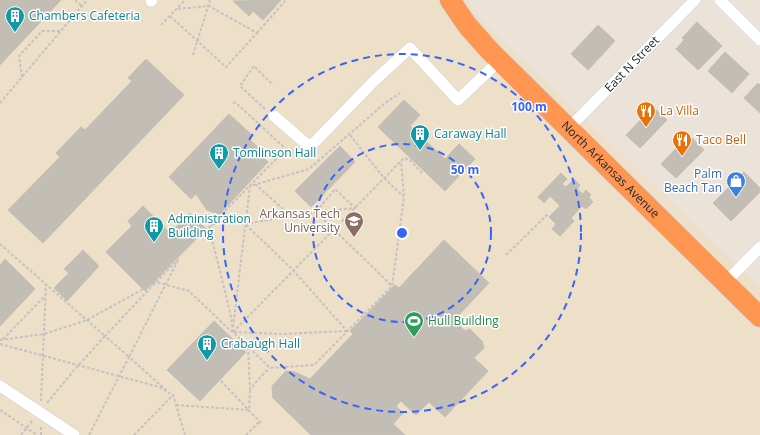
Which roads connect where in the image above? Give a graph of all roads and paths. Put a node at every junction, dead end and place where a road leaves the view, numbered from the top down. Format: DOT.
graph roads {
  1 [pos="75,0"];
  2 [pos="87,0"];
  3 [pos="184,0"];
  4 [pos="210,0"];
  5 [pos="286,0"];
  6 [pos="450,0"];
  7 [pos="695,0"];
  8 [pos="720,0"];
  9 [pos="82,6"];
  10 [pos="209,6"];
  11 [pos="176,9"];
  12 [pos="170,16"];
  13 [pos="161,25"];
  14 [pos="61,31"];
  15 [pos="257,33"];
  16 [pos="760,40"];
  17 [pos="197,42"];
  18 [pos="193,55"];
  19 [pos="500,60"];
  20 [pos="22,77"];
  21 [pos="273,84"];
  22 [pos="400,93"];
  23 [pos="231,102"];
  24 [pos="0,103"];
  25 [pos="274,116"];
  26 [pos="569,128"];
  27 [pos="350,135"];
  28 [pos="401,161"];
  29 [pos="423,174"];
  30 [pos="384,178"];
  31 [pos="255,184"];
  32 [pos="250,186"];
  33 [pos="404,197"];
  34 [pos="355,208"];
  35 [pos="316,212"];
  36 [pos="548,214"];
  37 [pos="291,216"];
  38 [pos="245,224"];
  39 [pos="209,227"];
  40 [pos="334,229"];
  41 [pos="0,244"];
  42 [pos="760,247"];
  43 [pos="506,255"];
  44 [pos="293,270"];
  45 [pos="156,282"];
  46 [pos="725,283"];
  47 [pos="46,284"];
  48 [pos="166,285"];
  49 [pos="392,286"];
  50 [pos="45,296"];
  51 [pos="760,317"];
  52 [pos="87,320"];
  53 [pos="233,332"];
  54 [pos="347,332"];
  55 [pos="44,334"];
  56 [pos="105,336"];
  57 [pos="1,340"];
  58 [pos="0,344"];
  59 [pos="248,347"];
  60 [pos="43,355"];
  61 [pos="129,357"];
  62 [pos="78,365"];
  63 [pos="270,368"];
  64 [pos="120,376"];
  65 [pos="221,381"];
  66 [pos="0,386"];
  67 [pos="250,389"];
  68 [pos="173,395"];
  69 [pos="176,405"];
  70 [pos="0,410"];
  71 [pos="249,410"];
  72 [pos="40,411"];
  73 [pos="27,428"];
  74 [pos="21,435"];
  75 [pos="37,435"];
  76 [pos="74,435"];
  77 [pos="89,435"];
  78 [pos="134,435"];
  79 [pos="184,435"];
  80 [pos="246,435"];
  1 -- 9 [label="path"];
  2 -- 9 [label="path"];
  3 -- 11 [label="path"];
  4 -- 10 [label="path"];
  5 -- 15 [label="path"];
  6 -- 19 [label="highway, North Arkansas Avenue"];
  7 -- 26 [label="street, East N Street"];
  8 -- 16 [label="street"];
  9 -- 14 [label="path"];
  10 -- 11 [label="path"];
  10 -- 15 [label="path"];
  10 -- 17 [label="path"];
  11 -- 12 [label="path"];
  12 -- 13 [label="path"];
  12 -- 17 [label="path"];
  14 -- 20 [label="path"];
  14 -- 20 [label="path"];
  15 -- 17 [label="path"];
  17 -- 18 [label="path"];
  19 -- 25 [label="street"];
  19 -- 26 [label="highway, North Arkansas Avenue"];
  20 -- 24 [label="path"];
  21 -- 25 [label="path"];
  22 -- 27 [label="path"];
  23 -- 32 [label="path"];
  26 -- 46 [label="highway, North Arkansas Avenue"];
  27 -- 30 [label="path"];
  27 -- 31 [label="path"];
  28 -- 29 [label="path"];
  28 -- 30 [label="path"];
  28 -- 33 [label="path"];
  30 -- 33 [label="path"];
  30 -- 34 [label="path"];
  31 -- 32 [label="path"];
  31 -- 37 [label="path"];
  32 -- 38 [label="path"];
  32 -- 39 [label="path"];
  33 -- 49 [label="path"];
  34 -- 35 [label="path"];
  34 -- 35 [label="path"];
  34 -- 40 [label="path"];
  35 -- 37 [label="path"];
  35 -- 40 [label="path"];
  36 -- 43 [label="path"];
  37 -- 38 [label="path"];
  38 -- 39 [label="path"];
  38 -- 44 [label="path"];
  38 -- 53 [label="path"];
  39 -- 53 [label="path"];
  40 -- 44 [label="path"];
  40 -- 49 [label="path"];
  41 -- 47 [label="path"];
  42 -- 46 [label="street"];
  44 -- 53 [label="path"];
  44 -- 54 [label="path"];
  45 -- 48 [label="path"];
  45 -- 48 [label="path"];
  45 -- 52 [label="path"];
  45 -- 56 [label="path"];
  46 -- 51 [label="highway, North Arkansas Avenue"];
  47 -- 50 [label="path"];
  47 -- 52 [label="path"];
  48 -- 53 [label="path"];
  48 -- 61 [label="path"];
  49 -- 54 [label="path"];
  50 -- 55 [label="path"];
  50 -- 57 [label="path"];
  52 -- 55 [label="path"];
  52 -- 56 [label="path"];
  53 -- 54 [label="path"];
  53 -- 59 [label="path"];
  53 -- 63 [label="path"];
  54 -- 63 [label="path"];
  55 -- 57 [label="path"];
  55 -- 60 [label="path"];
  56 -- 61 [label="path"];
  56 -- 62 [label="path"];
  58 -- 60 [label="path"];
  59 -- 63 [label="path"];
  59 -- 67 [label="path"];
  60 -- 62 [label="path"];
  60 -- 72 [label="path"];
  61 -- 64 [label="path"];
  61 -- 68 [label="path"];
  62 -- 64 [label="path"];
  62 -- 72 [label="path"];
  63 -- 67 [label="path"];
  64 -- 68 [label="path"];
  64 -- 77 [label="path"];
  65 -- 71 [label="path"];
  66 -- 72 [label="street"];
  67 -- 71 [label="path"];
  68 -- 69 [label="path"];
  68 -- 78 [label="path"];
  69 -- 71 [label="path"];
  69 -- 79 [label="path"];
  70 -- 73 [label="path"];
  71 -- 80 [label="path"];
  72 -- 73 [label="path"];
  72 -- 76 [label="street"];
  73 -- 74 [label="path"];
  73 -- 75 [label="path"];
}
